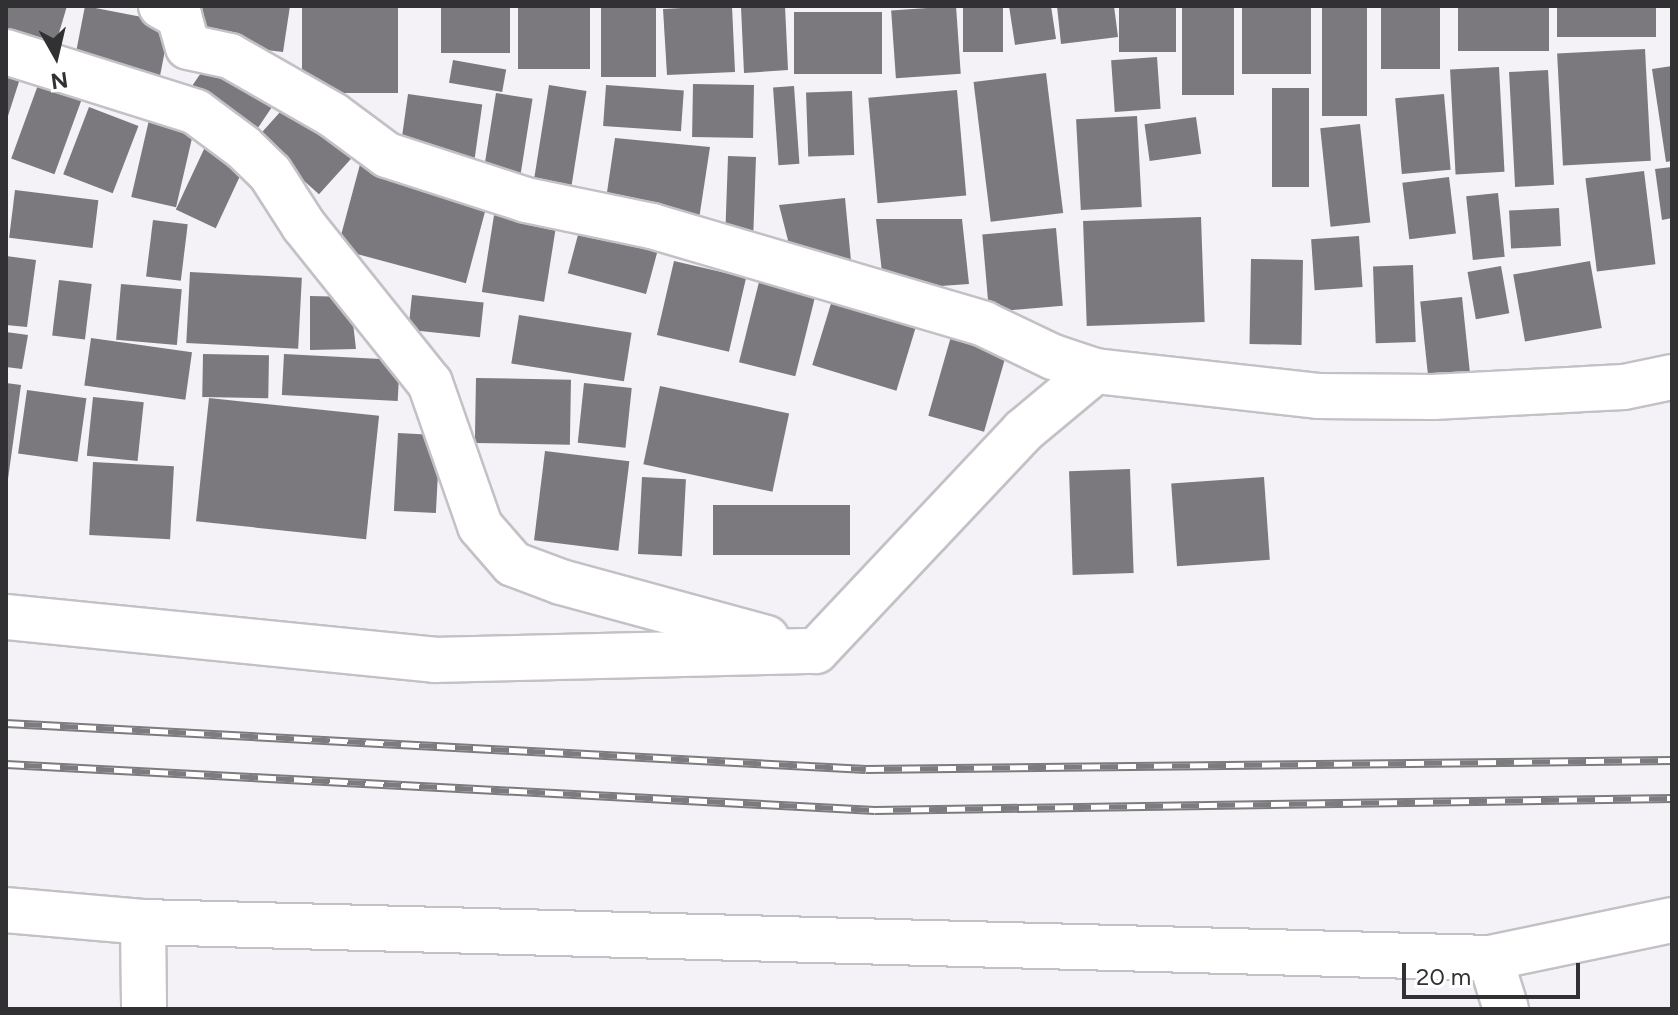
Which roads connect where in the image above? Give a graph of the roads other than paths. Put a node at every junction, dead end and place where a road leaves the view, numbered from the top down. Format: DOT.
graph roads {
  1 [pos="161,6"];
  2 [pos="6,52"];
  3 [pos="1095,371"];
  4 [pos="1672,377"];
  5 [pos="6,617"];
  6 [pos="816,651"];
  7 [pos="6,910"];
  8 [pos="1672,920"];
  9 [pos="143,922"];
  10 [pos="1490,958"];
  11 [pos="144,1009"];
  12 [pos="1506,1009"];
  1 -- 3 [label="street"];
  2 -- 6 [label="street"];
  3 -- 4 [label="street"];
  3 -- 6 [label="street"];
  5 -- 6 [label="street"];
  7 -- 9 [label="street"];
  8 -- 10 [label="street"];
  9 -- 10 [label="street"];
  9 -- 11 [label="street"];
  10 -- 12 [label="street"];
}
